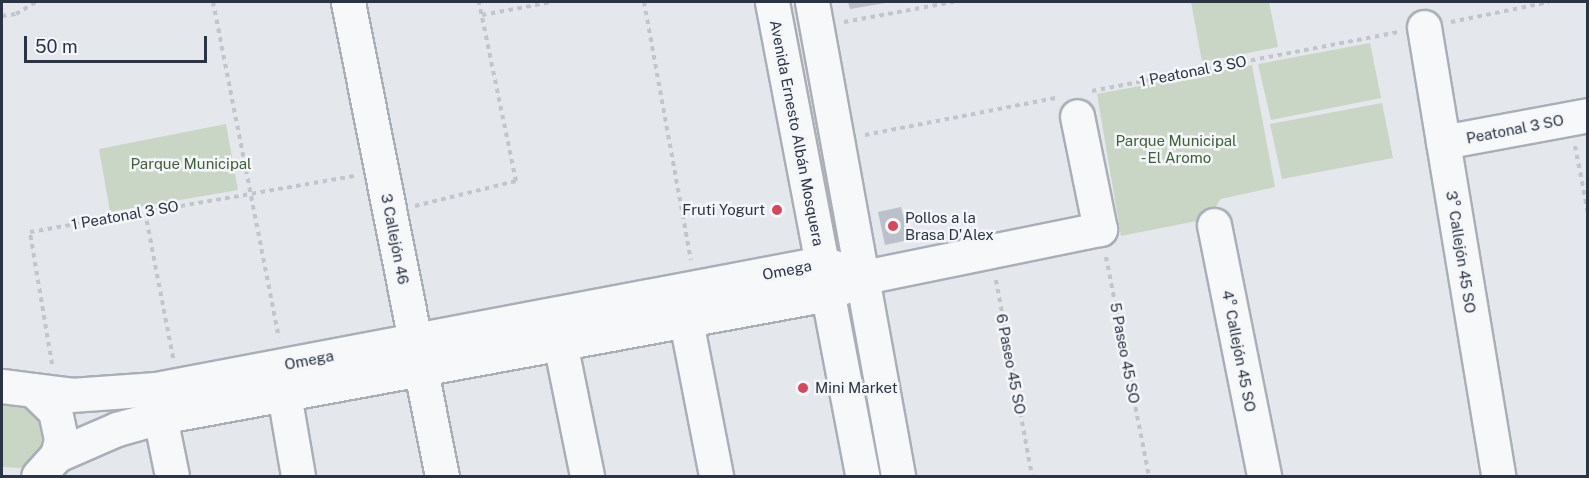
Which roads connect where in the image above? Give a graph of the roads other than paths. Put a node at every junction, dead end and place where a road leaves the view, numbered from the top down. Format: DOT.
graph roads {
  1 [pos="348,2"];
  2 [pos="772,2"];
  3 [pos="814,14"];
  4 [pos="1424,27"];
  5 [pos="1074,102"];
  6 [pos="1579,116"];
  7 [pos="1443,142"];
  8 [pos="1214,225"];
  9 [pos="822,263"];
  10 [pos="864,277"];
  11 [pos="828,294"];
  12 [pos="686,321"];
  13 [pos="560,344"];
  14 [pos="418,355"];
  15 [pos="284,380"];
  16 [pos="31,390"];
  17 [pos="160,417"];
  18 [pos="47,466"];
  19 [pos="172,477"];
  20 [pos="298,477"];
  21 [pos="442,477"];
  22 [pos="586,477"];
  23 [pos="716,477"];
  24 [pos="862,477"];
  25 [pos="898,477"];
  26 [pos="1264,477"];
  27 [pos="1498,477"];
  1 -- 14 [label="street, 3 Callejón 46"];
  2 -- 9 [label="street, Avenida Ernesto Albán Mosquera"];
  3 -- 10 [label="street"];
  4 -- 7 [label="street, 3° Callejón 45 SO"];
  5 -- 10 [label="street"];
  6 -- 7 [label="street, Peatonal 3 SO"];
  7 -- 27 [label="street, 3° Callejón 45 SO"];
  8 -- 26 [label="street, 4° Callejón 45 SO"];
  9 -- 10 [label="street, Omega"];
  9 -- 11 [label="street, Avenida Ernesto Albán Mosquera"];
  9 -- 14 [label="street, Omega"];
  10 -- 11 [label="street, Omega"];
  10 -- 25 [label="street"];
  11 -- 12 [label="street, Omega"];
  11 -- 24 [label="street, Avenida Ernesto Albán Mosquera"];
  12 -- 13 [label="street, Omega"];
  12 -- 23 [label="street"];
  13 -- 14 [label="street, Omega"];
  13 -- 22 [label="street"];
  14 -- 15 [label="street, Omega"];
  14 -- 21 [label="street, 3 Callejón 46"];
  15 -- 16 [label="street, Omega"];
  15 -- 17 [label="street, Omega"];
  15 -- 20 [label="street"];
  16 -- 18 [label="street"];
  17 -- 18 [label="street, Omega"];
  17 -- 19 [label="street"];
}
